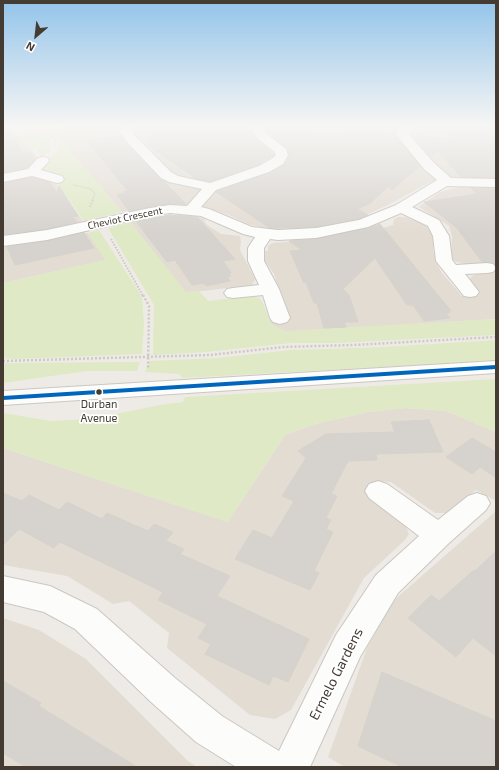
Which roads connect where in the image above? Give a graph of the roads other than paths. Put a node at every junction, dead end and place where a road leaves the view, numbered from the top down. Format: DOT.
graph roads {
  1 [pos="43,161"];
  2 [pos="153,161"];
  3 [pos="278,161"];
  4 [pos="425,161"];
  5 [pos="32,172"];
  6 [pos="3,178"];
  7 [pos="57,179"];
  8 [pos="447,182"];
  9 [pos="496,183"];
  10 [pos="211,187"];
  11 [pos="401,208"];
  12 [pos="191,210"];
  13 [pos="265,233"];
  14 [pos="3,241"];
  15 [pos="487,268"];
  16 [pos="453,270"];
  17 [pos="270,289"];
  18 [pos="470,292"];
  19 [pos="233,293"];
  20 [pos="280,318"];
  21 [pos="496,367"];
  22 [pos="3,398"];
  23 [pos="378,490"];
  24 [pos="477,503"];
  25 [pos="439,535"];
  26 [pos="3,589"];
  27 [pos="271,767"];
  28 [pos="291,767"];
  1 -- 5 [label="street"];
  2 -- 10 [label="street"];
  3 -- 10 [label="street"];
  4 -- 8 [label="street"];
  5 -- 6 [label="street"];
  5 -- 7 [label="street"];
  8 -- 9 [label="street, Cheviot Crescent"];
  8 -- 11 [label="street, Cheviot Crescent"];
  10 -- 12 [label="street"];
  11 -- 13 [label="street, Cheviot Crescent"];
  11 -- 16 [label="street"];
  12 -- 13 [label="street, Cheviot Crescent"];
  12 -- 14 [label="street, Cheviot Crescent"];
  13 -- 17 [label="street"];
  15 -- 16 [label="street"];
  16 -- 18 [label="street"];
  17 -- 19 [label="street"];
  17 -- 20 [label="street"];
  21 -- 22 [label="street"];
  23 -- 25 [label="street"];
  24 -- 25 [label="street, Ermelo Gardens"];
  25 -- 28 [label="street, Ermelo Gardens"];
  26 -- 27 [label="street"];
}
